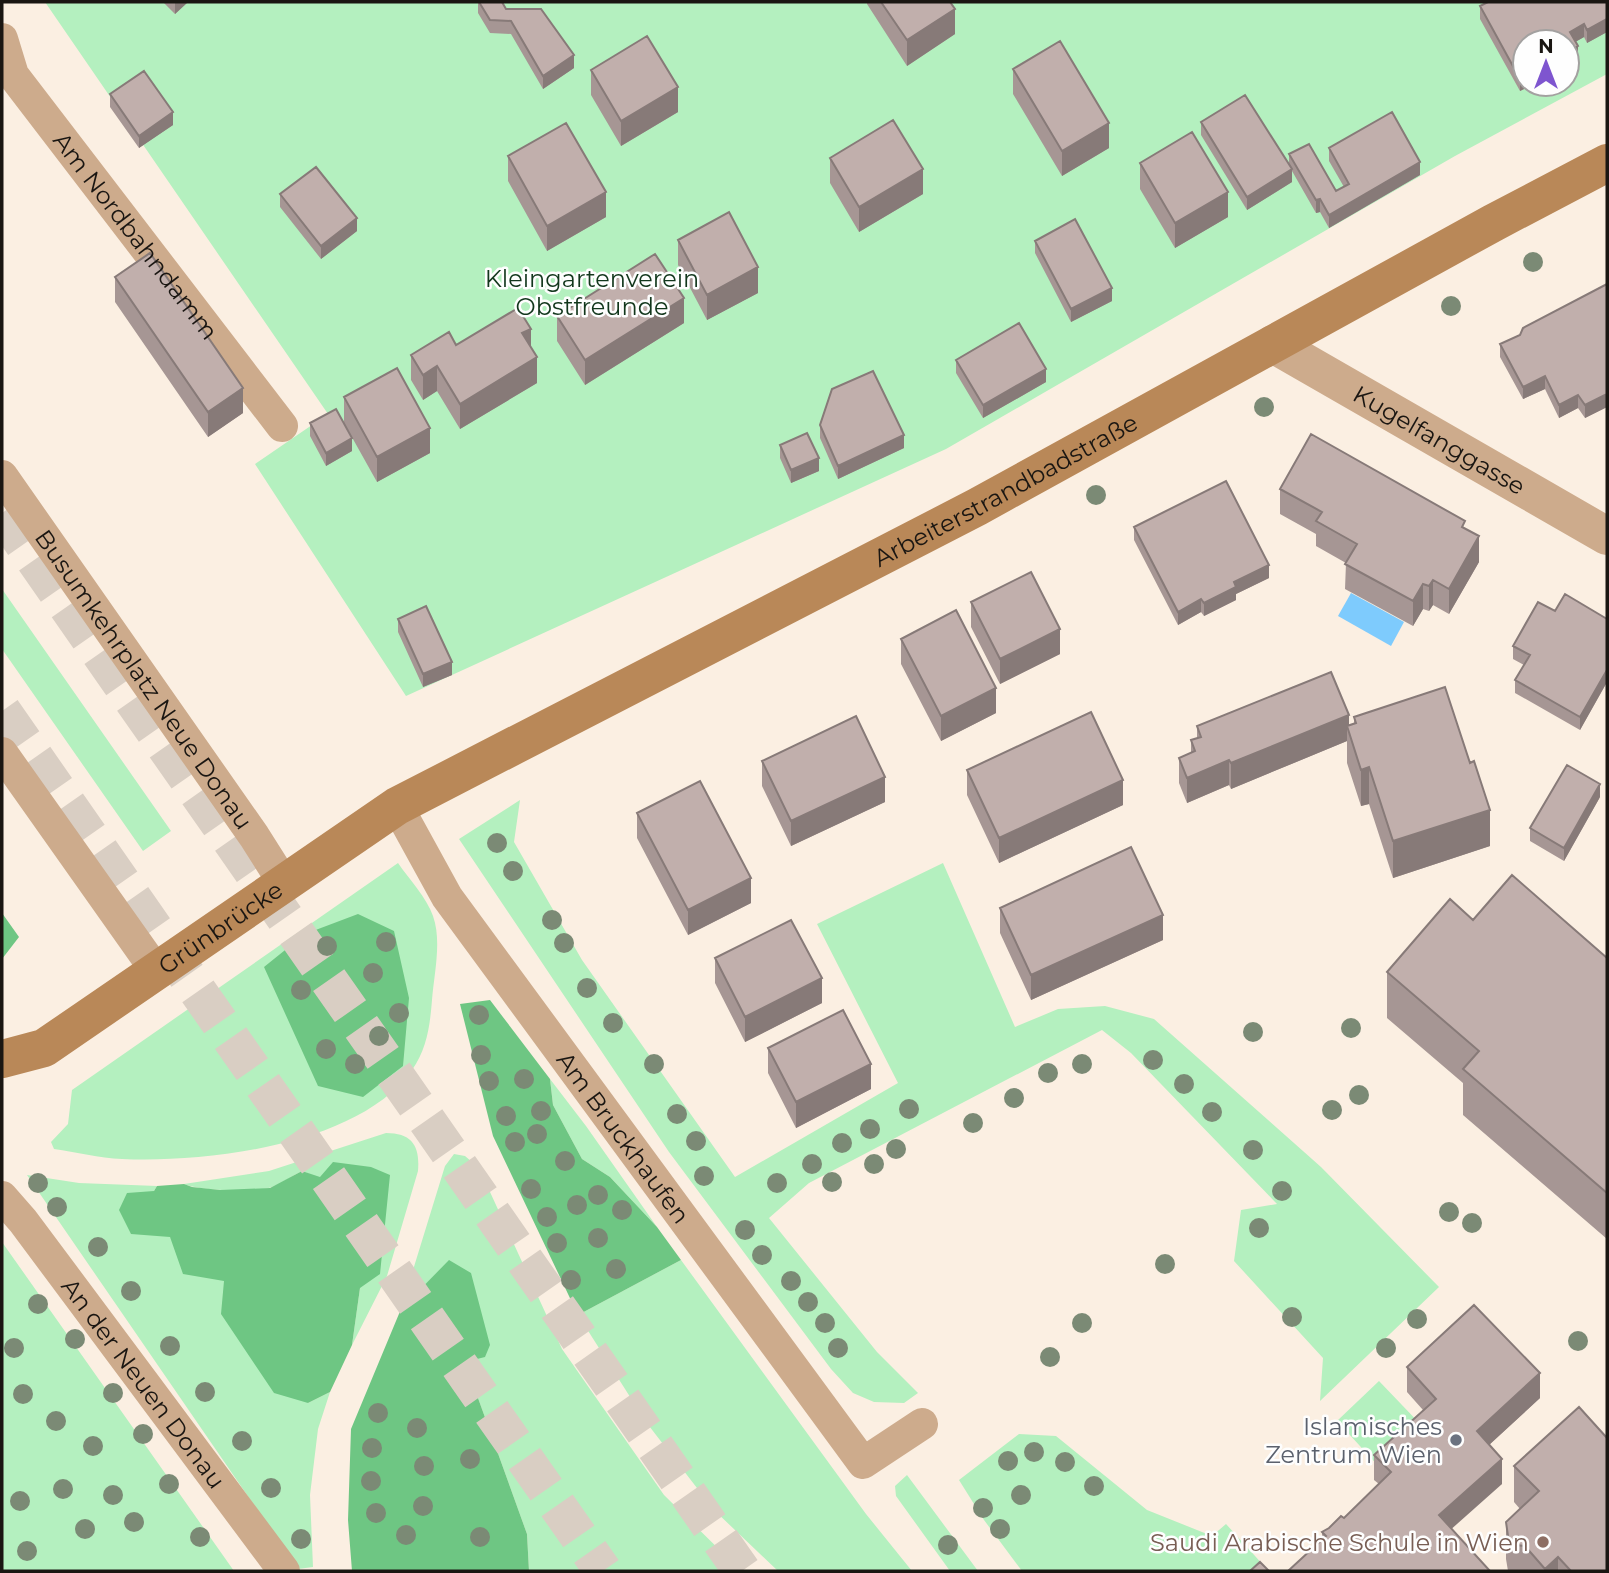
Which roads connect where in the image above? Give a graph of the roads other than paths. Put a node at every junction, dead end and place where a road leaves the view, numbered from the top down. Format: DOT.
graph roads {
  1 [pos="2,39"];
  2 [pos="1607,163"];
  3 [pos="1273,344"];
  4 [pos="282,426"];
  5 [pos="2,476"];
  6 [pos="1607,536"];
  7 [pos="2,753"];
  8 [pos="397,806"];
  9 [pos="285,885"];
  10 [pos="157,972"];
  11 [pos="2,1059"];
  12 [pos="2,1197"];
  13 [pos="922,1424"];
  14 [pos="284,1571"];
  1 -- 4 [label="lane, Am Nordbahndamm"];
  2 -- 3 [label="street, Arbeiterstrandbadstraße"];
  3 -- 6 [label="street, Kugelfanggasse"];
  3 -- 8 [label="street, Arbeiterstrandbadstraße"];
  5 -- 9 [label="lane, Busumkehrplatz Neue Donau"];
  7 -- 10 [label="lane"];
  8 -- 9 [label="street, Grünbrücke"];
  8 -- 13 [label="lane, Am Bruckhaufen"];
  9 -- 10 [label="street, Grünbrücke"];
  10 -- 11 [label="street, Grünbrücke"];
  12 -- 14 [label="lane, An der Neuen Donau"];
}
